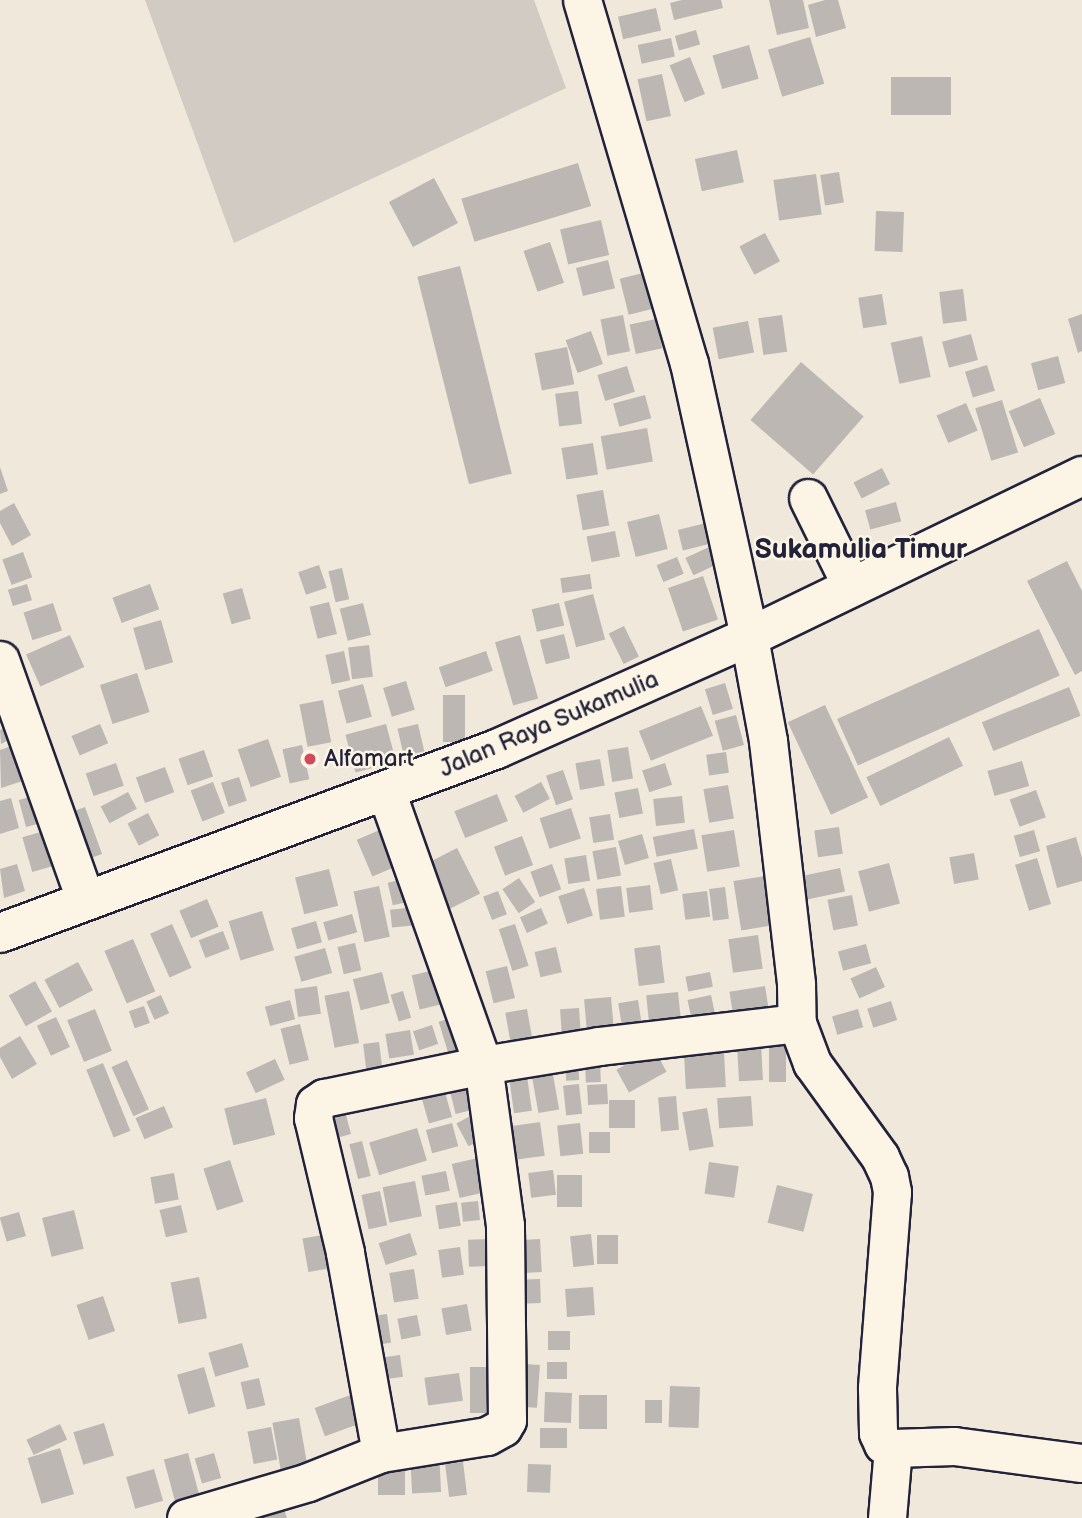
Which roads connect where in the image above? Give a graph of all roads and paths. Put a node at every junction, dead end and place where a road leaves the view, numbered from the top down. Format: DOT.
graph roads {
  1 [pos="582,0"];
  2 [pos="1082,476"];
  3 [pos="808,498"];
  4 [pos="852,587"];
  5 [pos="749,637"];
  6 [pos="0,660"];
  7 [pos="386,791"];
  8 [pos="85,899"];
  9 [pos="0,933"];
  10 [pos="797,1024"];
  11 [pos="484,1065"];
  12 [pos="893,1448"];
  13 [pos="381,1453"];
  14 [pos="1082,1463"];
  15 [pos="186,1518"];
  16 [pos="887,1518"];
  1 -- 5 [label="street"];
  2 -- 4 [label="main road, Jalan Raya Sukamulia"];
  3 -- 4 [label="street"];
  4 -- 5 [label="main road, Jalan Raya Sukamulia"];
  5 -- 7 [label="main road, Jalan Raya Sukamulia"];
  5 -- 10 [label="street"];
  6 -- 8 [label="street"];
  7 -- 8 [label="main road, Jalan Raya Sukamulia"];
  7 -- 11 [label="street"];
  8 -- 9 [label="main road, Jalan Raya Sukamulia"];
  10 -- 11 [label="street"];
  10 -- 12 [label="street"];
  11 -- 13 [label="street"];
  11 -- 13 [label="street"];
  12 -- 14 [label="street"];
  12 -- 16 [label="street"];
  13 -- 15 [label="street"];
}
